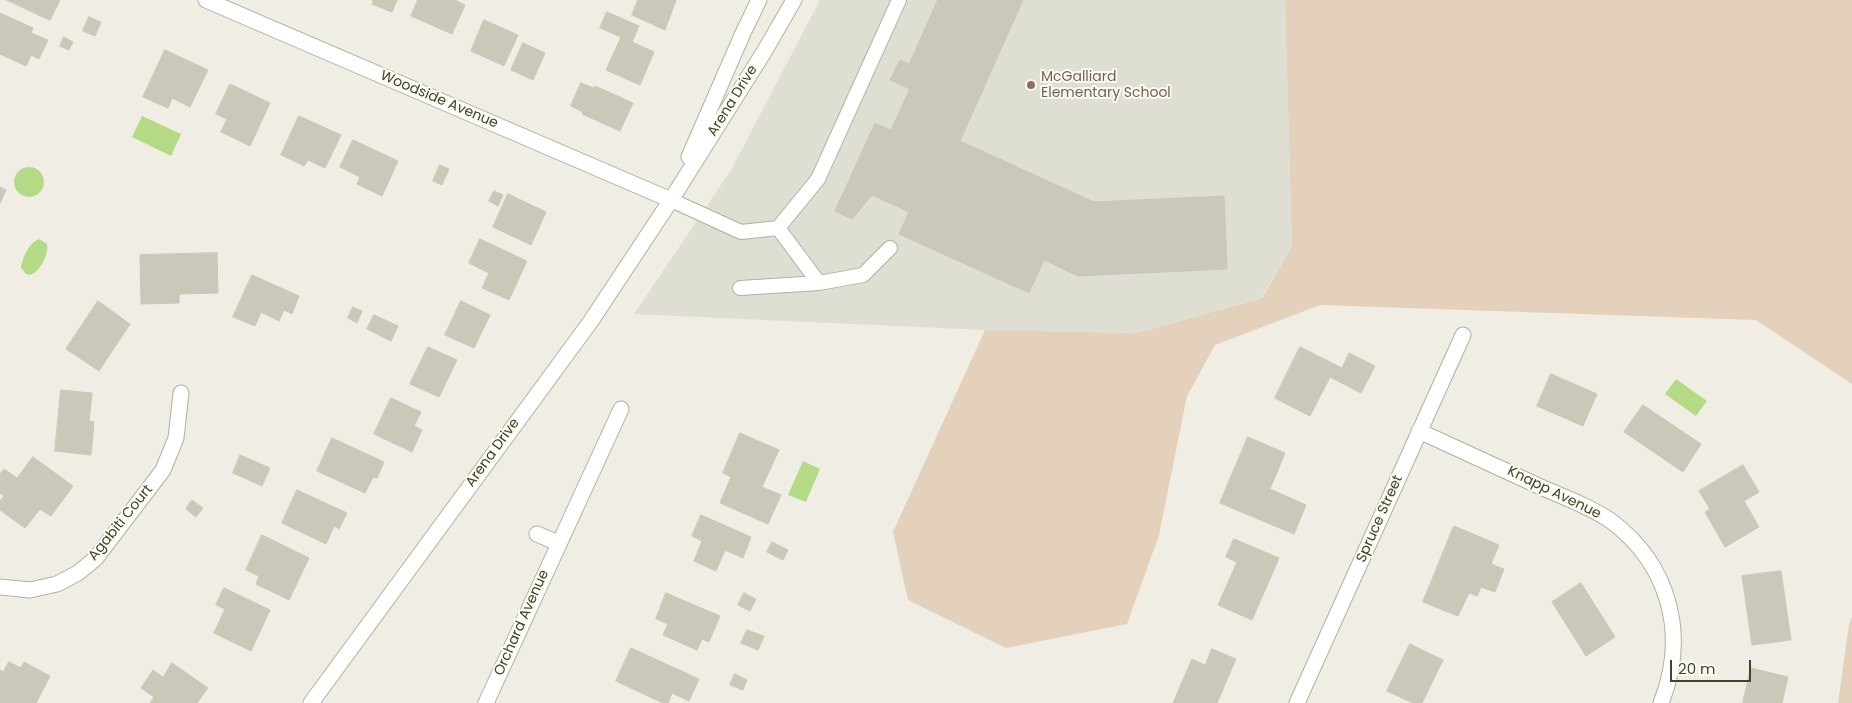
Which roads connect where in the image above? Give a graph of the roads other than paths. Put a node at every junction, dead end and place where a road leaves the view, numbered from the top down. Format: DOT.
graph roads {
  1 [pos="206,0"];
  2 [pos="759,0"];
  3 [pos="794,0"];
  4 [pos="899,0"];
  5 [pos="671,200"];
  6 [pos="778,228"];
  7 [pos="890,248"];
  8 [pos="819,282"];
  9 [pos="740,288"];
  10 [pos="1463,335"];
  11 [pos="181,392"];
  12 [pos="621,409"];
  13 [pos="1419,431"];
  14 [pos="537,534"];
  15 [pos="558,543"];
  16 [pos="0,587"];
  17 [pos="310,703"];
  18 [pos="486,703"];
  19 [pos="1297,703"];
  20 [pos="1661,703"];
  1 -- 5 [label="street, Woodside Avenue"];
  2 -- 5 [label="street, Arena Drive"];
  3 -- 5 [label="street, Arena Drive"];
  4 -- 6 [label="lane"];
  5 -- 6 [label="lane"];
  5 -- 17 [label="street, Arena Drive"];
  6 -- 8 [label="lane"];
  7 -- 8 [label="lane"];
  8 -- 9 [label="lane"];
  10 -- 13 [label="street, Spruce Street"];
  11 -- 16 [label="street, Agabiti Court"];
  12 -- 15 [label="street, Orchard Avenue"];
  13 -- 19 [label="street, Spruce Street"];
  13 -- 20 [label="street, Knapp Avenue"];
  14 -- 15 [label="street"];
  15 -- 18 [label="street, Orchard Avenue"];
}
